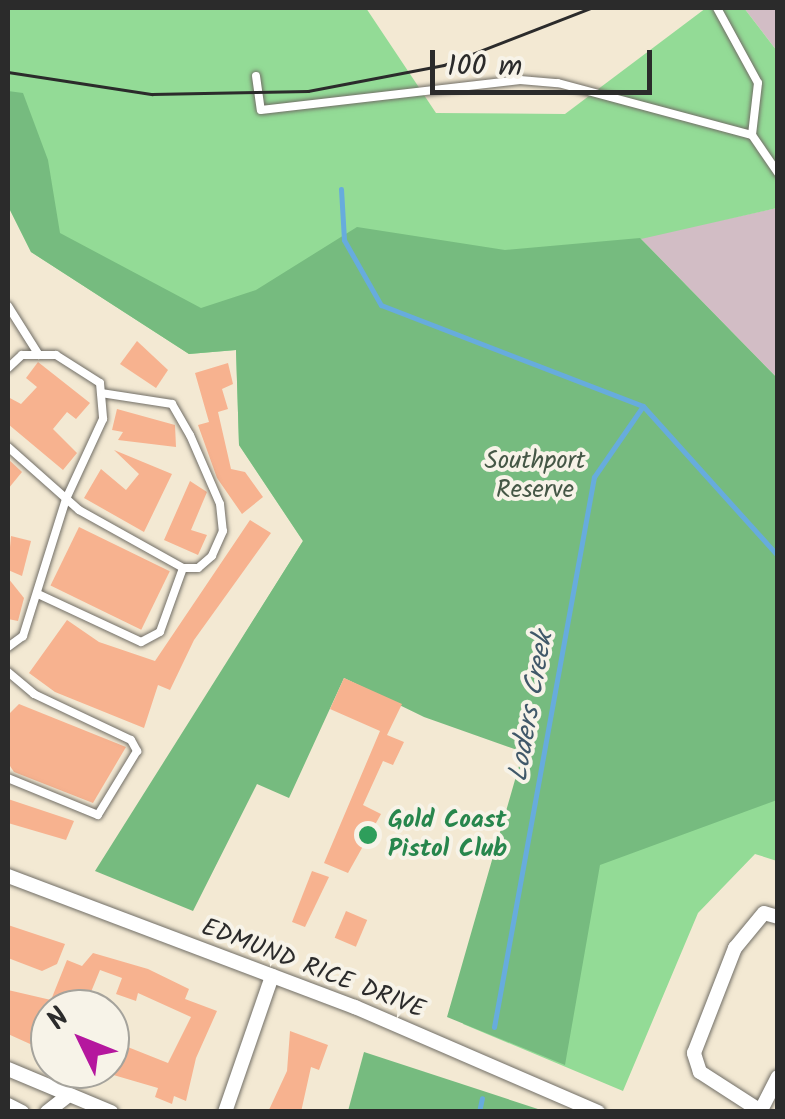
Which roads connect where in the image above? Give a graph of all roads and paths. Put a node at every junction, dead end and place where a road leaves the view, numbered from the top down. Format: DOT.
graph roads {
  1 [pos="717,8"];
  2 [pos="256,76"];
  3 [pos="752,136"];
  4 [pos="778,174"];
  5 [pos="8,306"];
  6 [pos="39,355"];
  7 [pos="8,368"];
  8 [pos="100,393"];
  9 [pos="8,446"];
  10 [pos="66,500"];
  11 [pos="183,568"];
  12 [pos="38,594"];
  13 [pos="8,647"];
  14 [pos="8,672"];
  15 [pos="8,778"];
  16 [pos="8,876"];
  17 [pos="778,917"];
  18 [pos="272,976"];
  19 [pos="8,1069"];
  20 [pos="778,1077"];
  21 [pos="69,1095"];
  22 [pos="8,1104"];
  23 [pos="761,1111"];
  24 [pos="22,1112"];
  25 [pos="47,1112"];
  26 [pos="111,1112"];
  27 [pos="225,1112"];
  28 [pos="598,1112"];
  1 -- 3 [label="lane"];
  2 -- 3 [label="lane"];
  3 -- 4 [label="lane"];
  5 -- 6 [label="lane"];
  6 -- 7 [label="lane"];
  6 -- 8 [label="lane"];
  8 -- 10 [label="lane"];
  8 -- 11 [label="lane"];
  9 -- 10 [label="lane"];
  10 -- 11 [label="lane"];
  10 -- 12 [label="lane"];
  11 -- 12 [label="lane"];
  12 -- 13 [label="lane"];
  14 -- 15 [label="lane"];
  16 -- 18 [label="street, EDMUND RICE DRIVE"];
  17 -- 23 [label="street"];
  18 -- 27 [label="street"];
  18 -- 28 [label="street, EDMUND RICE DRIVE"];
  19 -- 21 [label="street"];
  20 -- 23 [label="street"];
  21 -- 25 [label="street"];
  21 -- 26 [label="street"];
  22 -- 24 [label="street"];
}
